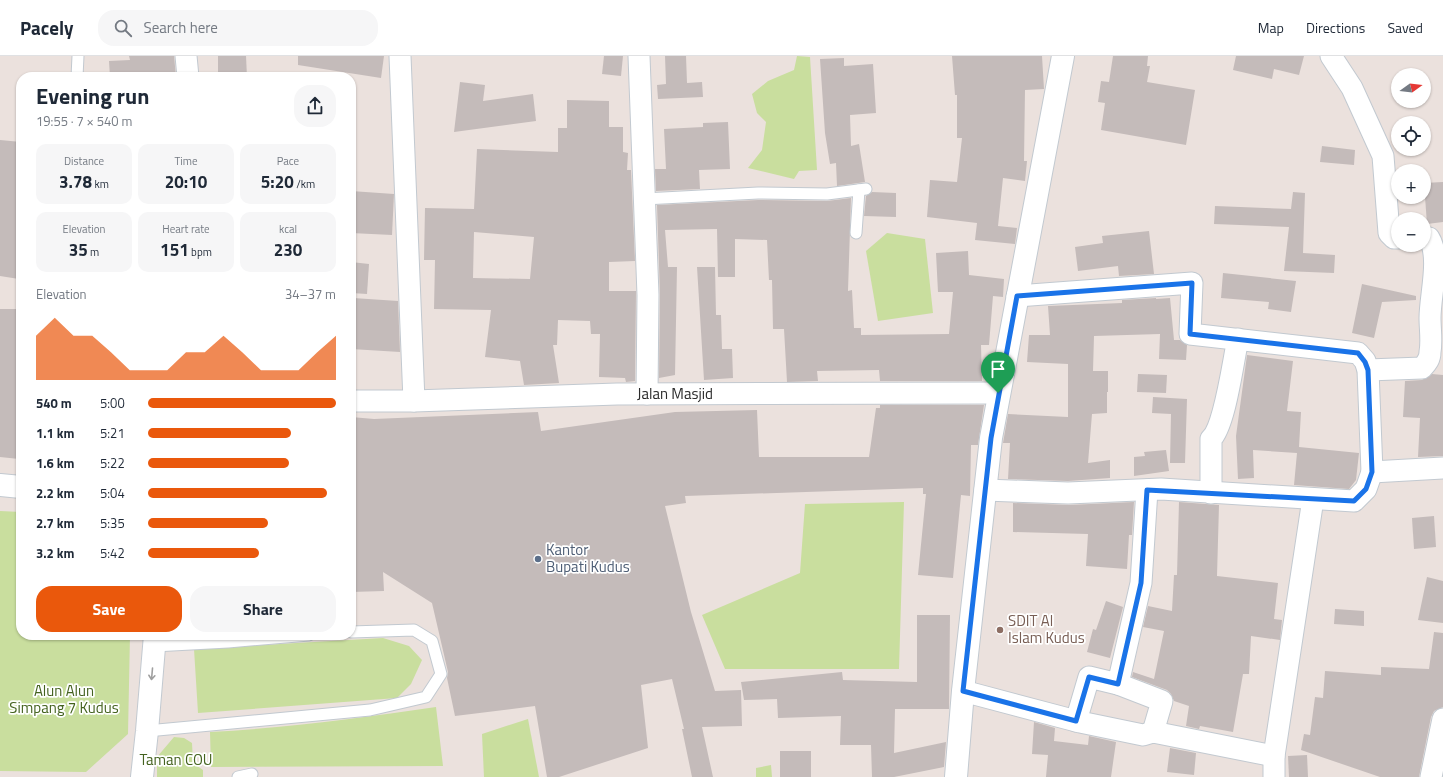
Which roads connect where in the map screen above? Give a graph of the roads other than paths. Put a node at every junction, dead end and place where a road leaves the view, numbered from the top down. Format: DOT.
graph roads {
  1 [pos="78,56"];
  2 [pos="186,56"];
  3 [pos="400,56"];
  4 [pos="639,56"];
  5 [pos="1063,56"];
  6 [pos="1331,56"];
  7 [pos="77,72"];
  8 [pos="188,72"];
  9 [pos="644,199"];
  10 [pos="856,233"];
  11 [pos="1391,235"];
  12 [pos="1431,242"];
  13 [pos="1017,296"];
  14 [pos="1238,339"];
  15 [pos="1368,370"];
  16 [pos="998,393"];
  17 [pos="647,394"];
  18 [pos="356,401"];
  19 [pos="414,401"];
  20 [pos="1443,468"];
  21 [pos="1372,472"];
  22 [pos="0,485"];
  23 [pos="16,487"];
  24 [pos="984,490"];
  25 [pos="1147,490"];
  26 [pos="1211,493"];
  27 [pos="1313,499"];
  28 [pos="356,632"];
  29 [pos="154,640"];
  30 [pos="251,640"];
  31 [pos="1118,684"];
  32 [pos="963,691"];
  33 [pos="1443,719"];
  34 [pos="1076,721"];
  35 [pos="148,726"];
  36 [pos="1153,732"];
  37 [pos="1274,756"];
  38 [pos="252,774"];
  39 [pos="142,777"];
  40 [pos="238,777"];
  41 [pos="956,777"];
  42 [pos="1274,777"];
  43 [pos="1431,777"];
  1 -- 7 [label="lane"];
  2 -- 8 [label="street"];
  3 -- 19 [label="street"];
  4 -- 9 [label="street"];
  5 -- 13 [label="street"];
  6 -- 11 [label="street"];
  9 -- 10 [label="lane"];
  9 -- 17 [label="street"];
  12 -- 15 [label="street"];
  13 -- 14 [label="street"];
  13 -- 16 [label="street"];
  14 -- 15 [label="street"];
  14 -- 26 [label="street"];
  15 -- 21 [label="street"];
  16 -- 17 [label="street, Jalan Masjid"];
  16 -- 24 [label="street"];
  17 -- 19 [label="street, Jalan Masjid"];
  18 -- 19 [label="street, Jalan Masjid"];
  20 -- 21 [label="street"];
  21 -- 27 [label="street"];
  22 -- 23 [label="street"];
  24 -- 25 [label="street"];
  24 -- 32 [label="street"];
  25 -- 26 [label="street"];
  25 -- 31 [label="street"];
  26 -- 27 [label="street"];
  27 -- 37 [label="street"];
  28 -- 35 [label="lane"];
  29 -- 30 [label="lane"];
  29 -- 35 [label="street, one-way"];
  31 -- 34 [label="street"];
  31 -- 36 [label="street"];
  32 -- 34 [label="street"];
  32 -- 41 [label="street"];
  33 -- 43 [label="street"];
  34 -- 36 [label="street"];
  35 -- 39 [label="street"];
  36 -- 37 [label="street"];
  37 -- 42 [label="street"];
  38 -- 40 [label="lane"];
}
